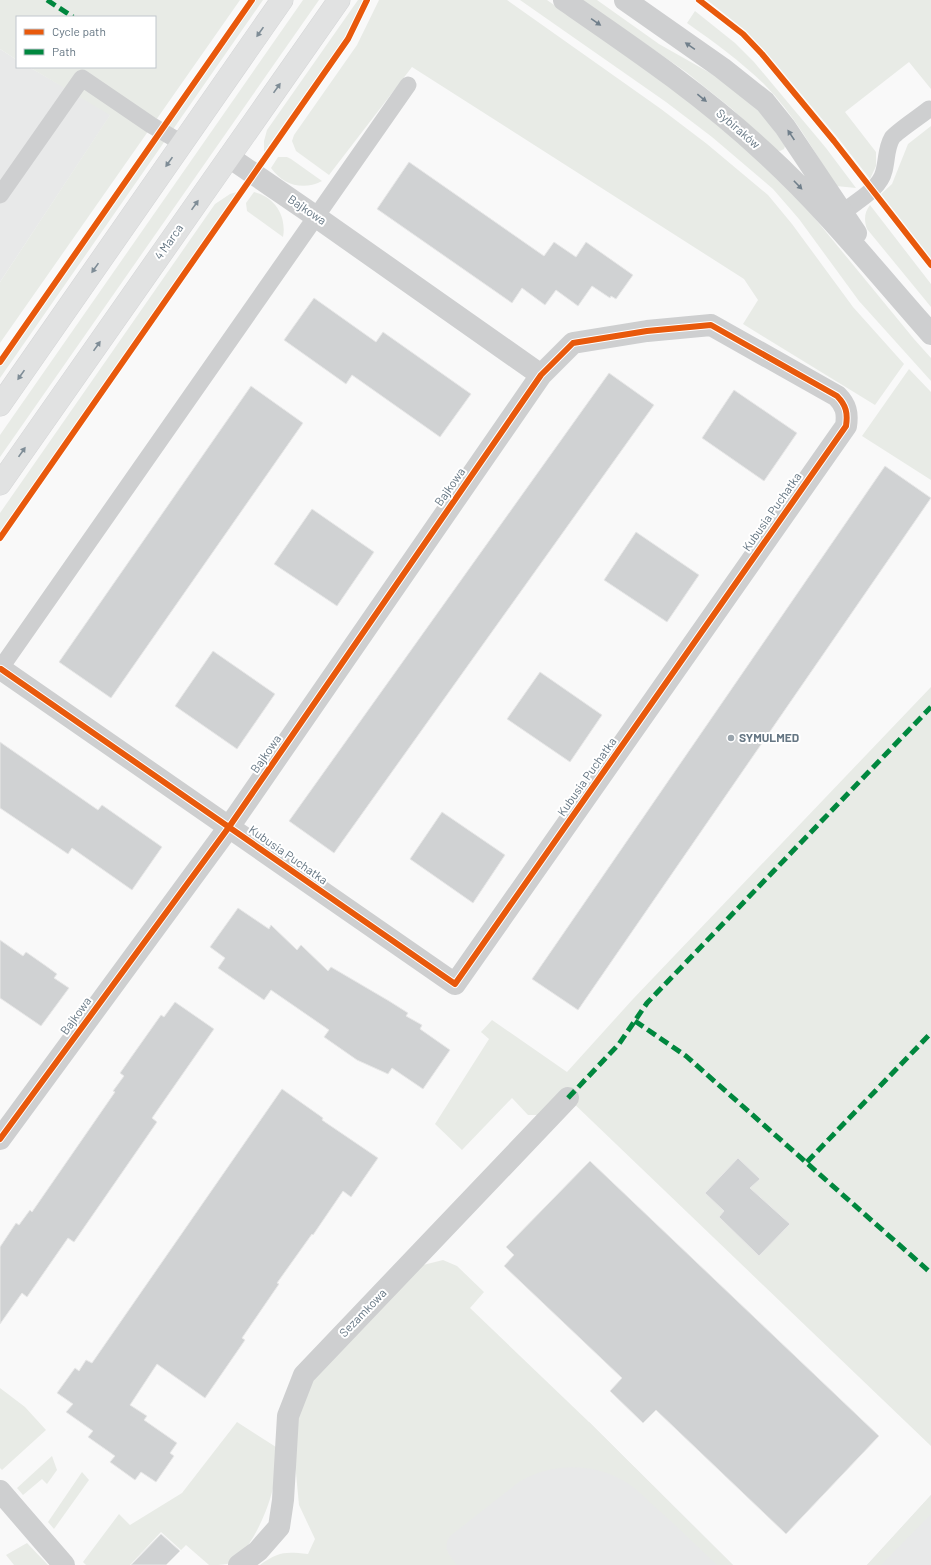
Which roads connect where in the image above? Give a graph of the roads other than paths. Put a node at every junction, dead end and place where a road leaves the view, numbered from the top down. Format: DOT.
graph roads {
  1 [pos="282,0"];
  2 [pos="339,0"];
  3 [pos="564,0"];
  4 [pos="625,0"];
  5 [pos="408,85"];
  6 [pos="929,109"];
  7 [pos="182,143"];
  8 [pos="229,157"];
  9 [pos="0,195"];
  10 [pos="843,212"];
  11 [pos="316,216"];
  12 [pos="889,284"];
  13 [pos="931,334"];
  14 [pos="541,375"];
  15 [pos="0,405"];
  16 [pos="0,484"];
  17 [pos="0,669"];
  18 [pos="229,827"];
  19 [pos="568,1098"];
  20 [pos="0,1139"];
  21 [pos="0,1491"];
  22 [pos="64,1565"];
  23 [pos="239,1565"];
  1 -- 7 [label="main road, one-way"];
  8 -- 2 [label="main road, 4 Marca, one-way"];
  3 -- 12 [label="street, Sybiraków, one-way"];
  10 -- 4 [label="street, Sybiraków, one-way"];
  5 -- 11 [label="lane"];
  6 -- 10 [label="lane"];
  7 -- 9 [label="lane"];
  7 -- 15 [label="main road, one-way"];
  8 -- 11 [label="street, Bajkowa"];
  16 -- 8 [label="main road, 4 Marca, one-way"];
  10 -- 12 [label="street, Sybiraków"];
  11 -- 14 [label="street, Bajkowa"];
  11 -- 17 [label="lane"];
  12 -- 13 [label="street, Sybiraków"];
  14 -- 18 [label="street, Bajkowa"];
  14 -- 18 [label="street, Kubusia Puchatka"];
  17 -- 18 [label="street, Kubusia Puchatka"];
  18 -- 20 [label="street, Bajkowa"];
  19 -- 23 [label="street, Sezamkowa"];
  21 -- 22 [label="street"];
}
